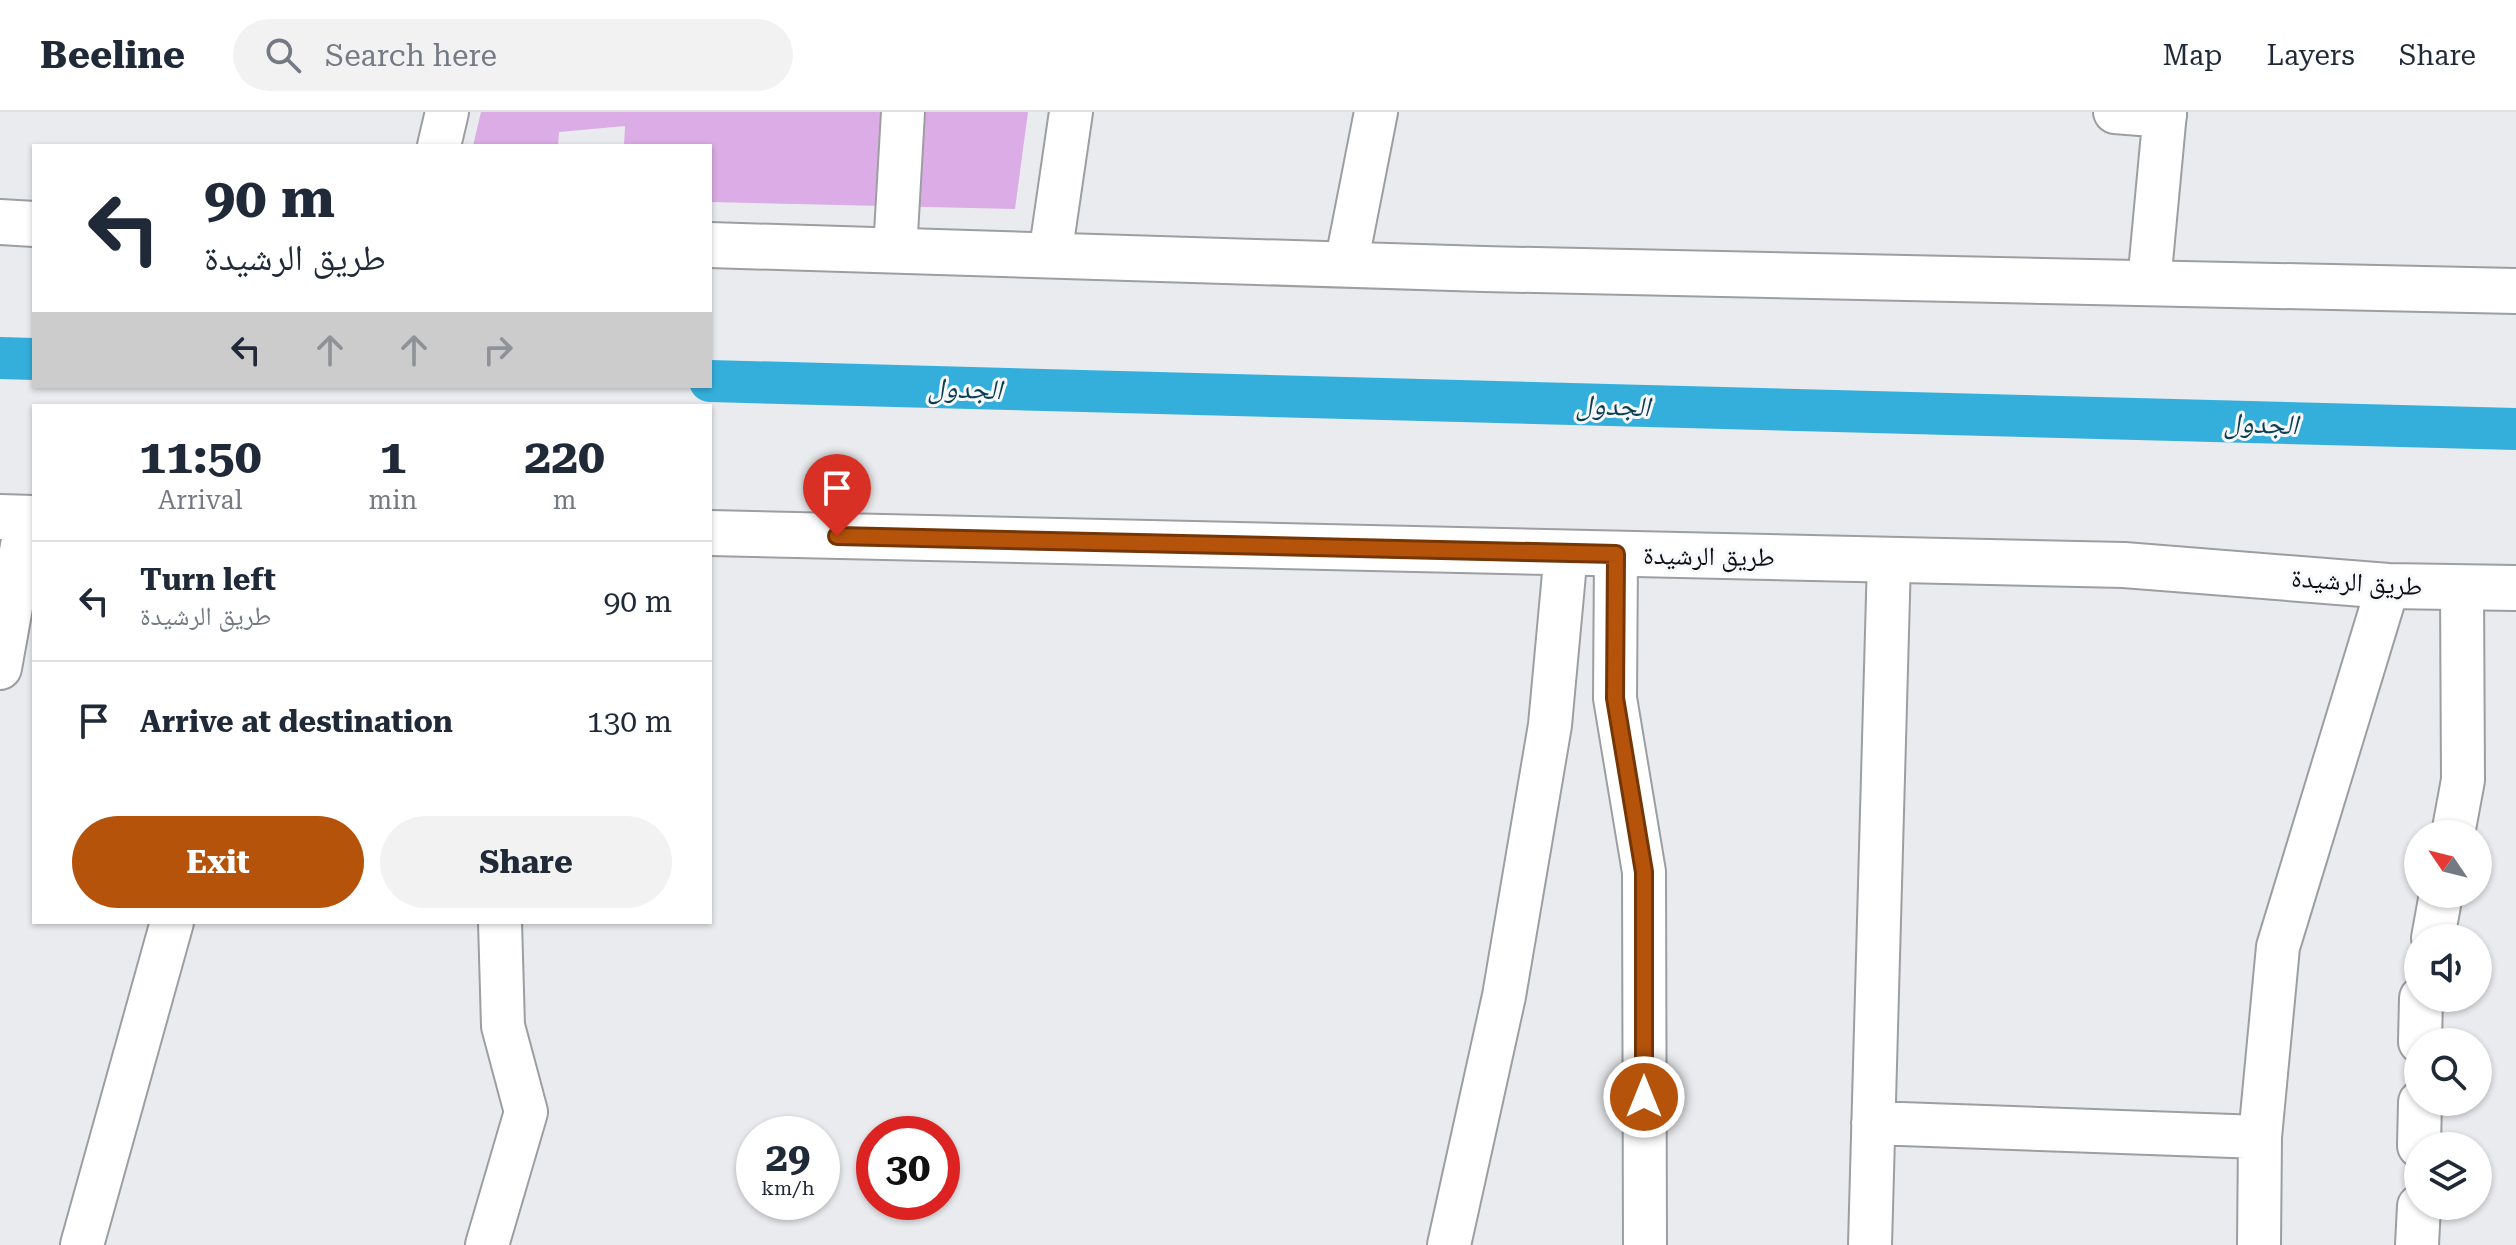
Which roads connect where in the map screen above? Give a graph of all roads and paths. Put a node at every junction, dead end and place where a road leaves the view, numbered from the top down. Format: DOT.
graph roads {
  1 [pos="447,112"];
  2 [pos="903,112"];
  3 [pos="1071,112"];
  4 [pos="1376,112"];
  5 [pos="2115,112"];
  6 [pos="2165,114"];
  7 [pos="439,144"];
  8 [pos="0,222"];
  9 [pos="32,224"];
  10 [pos="712,245"];
  11 [pos="895,251"];
  12 [pos="1050,256"];
  13 [pos="1346,265"];
  14 [pos="2149,283"];
  15 [pos="2516,291"];
  16 [pos="20,518"];
  17 [pos="712,533"];
  18 [pos="1566,552"];
  19 [pos="1616,554"];
  20 [pos="1889,560"];
  21 [pos="2388,586"];
  22 [pos="2462,587"];
  23 [pos="2516,588"];
  24 [pos="0,668"];
  25 [pos="2456,820"];
  26 [pos="171,924"];
  27 [pos="500,924"];
  28 [pos="1873,1123"];
  29 [pos="2260,1137"];
  30 [pos="2418,1220"];
  31 [pos="82,1245"];
  32 [pos="487,1245"];
  33 [pos="1449,1245"];
  34 [pos="1645,1245"];
  35 [pos="1870,1245"];
  36 [pos="2259,1245"];
  37 [pos="2417,1245"];
  1 -- 7 [label="street"];
  2 -- 11 [label="street"];
  3 -- 12 [label="street"];
  4 -- 13 [label="street"];
  5 -- 6 [label="street"];
  6 -- 14 [label="street"];
  8 -- 9 [label="main road"];
  10 -- 11 [label="main road"];
  11 -- 12 [label="main road"];
  12 -- 13 [label="main road"];
  13 -- 14 [label="main road"];
  14 -- 15 [label="main road"];
  16 -- 24 [label="street"];
  17 -- 18 [label="main road, طريق الرشيدة"];
  18 -- 19 [label="main road, طريق الرشيدة"];
  18 -- 33 [label="street"];
  19 -- 20 [label="main road, طريق الرشيدة"];
  19 -- 34 [label="street"];
  20 -- 21 [label="main road, طريق الرشيدة"];
  20 -- 28 [label="street"];
  21 -- 22 [label="main road, طريق الرشيدة"];
  21 -- 29 [label="street"];
  22 -- 23 [label="main road, طريق الرشيدة"];
  22 -- 25 [label="street"];
  26 -- 31 [label="street"];
  27 -- 32 [label="street"];
  28 -- 29 [label="street"];
  28 -- 35 [label="street"];
  29 -- 36 [label="street"];
  30 -- 37 [label="street"];
}
